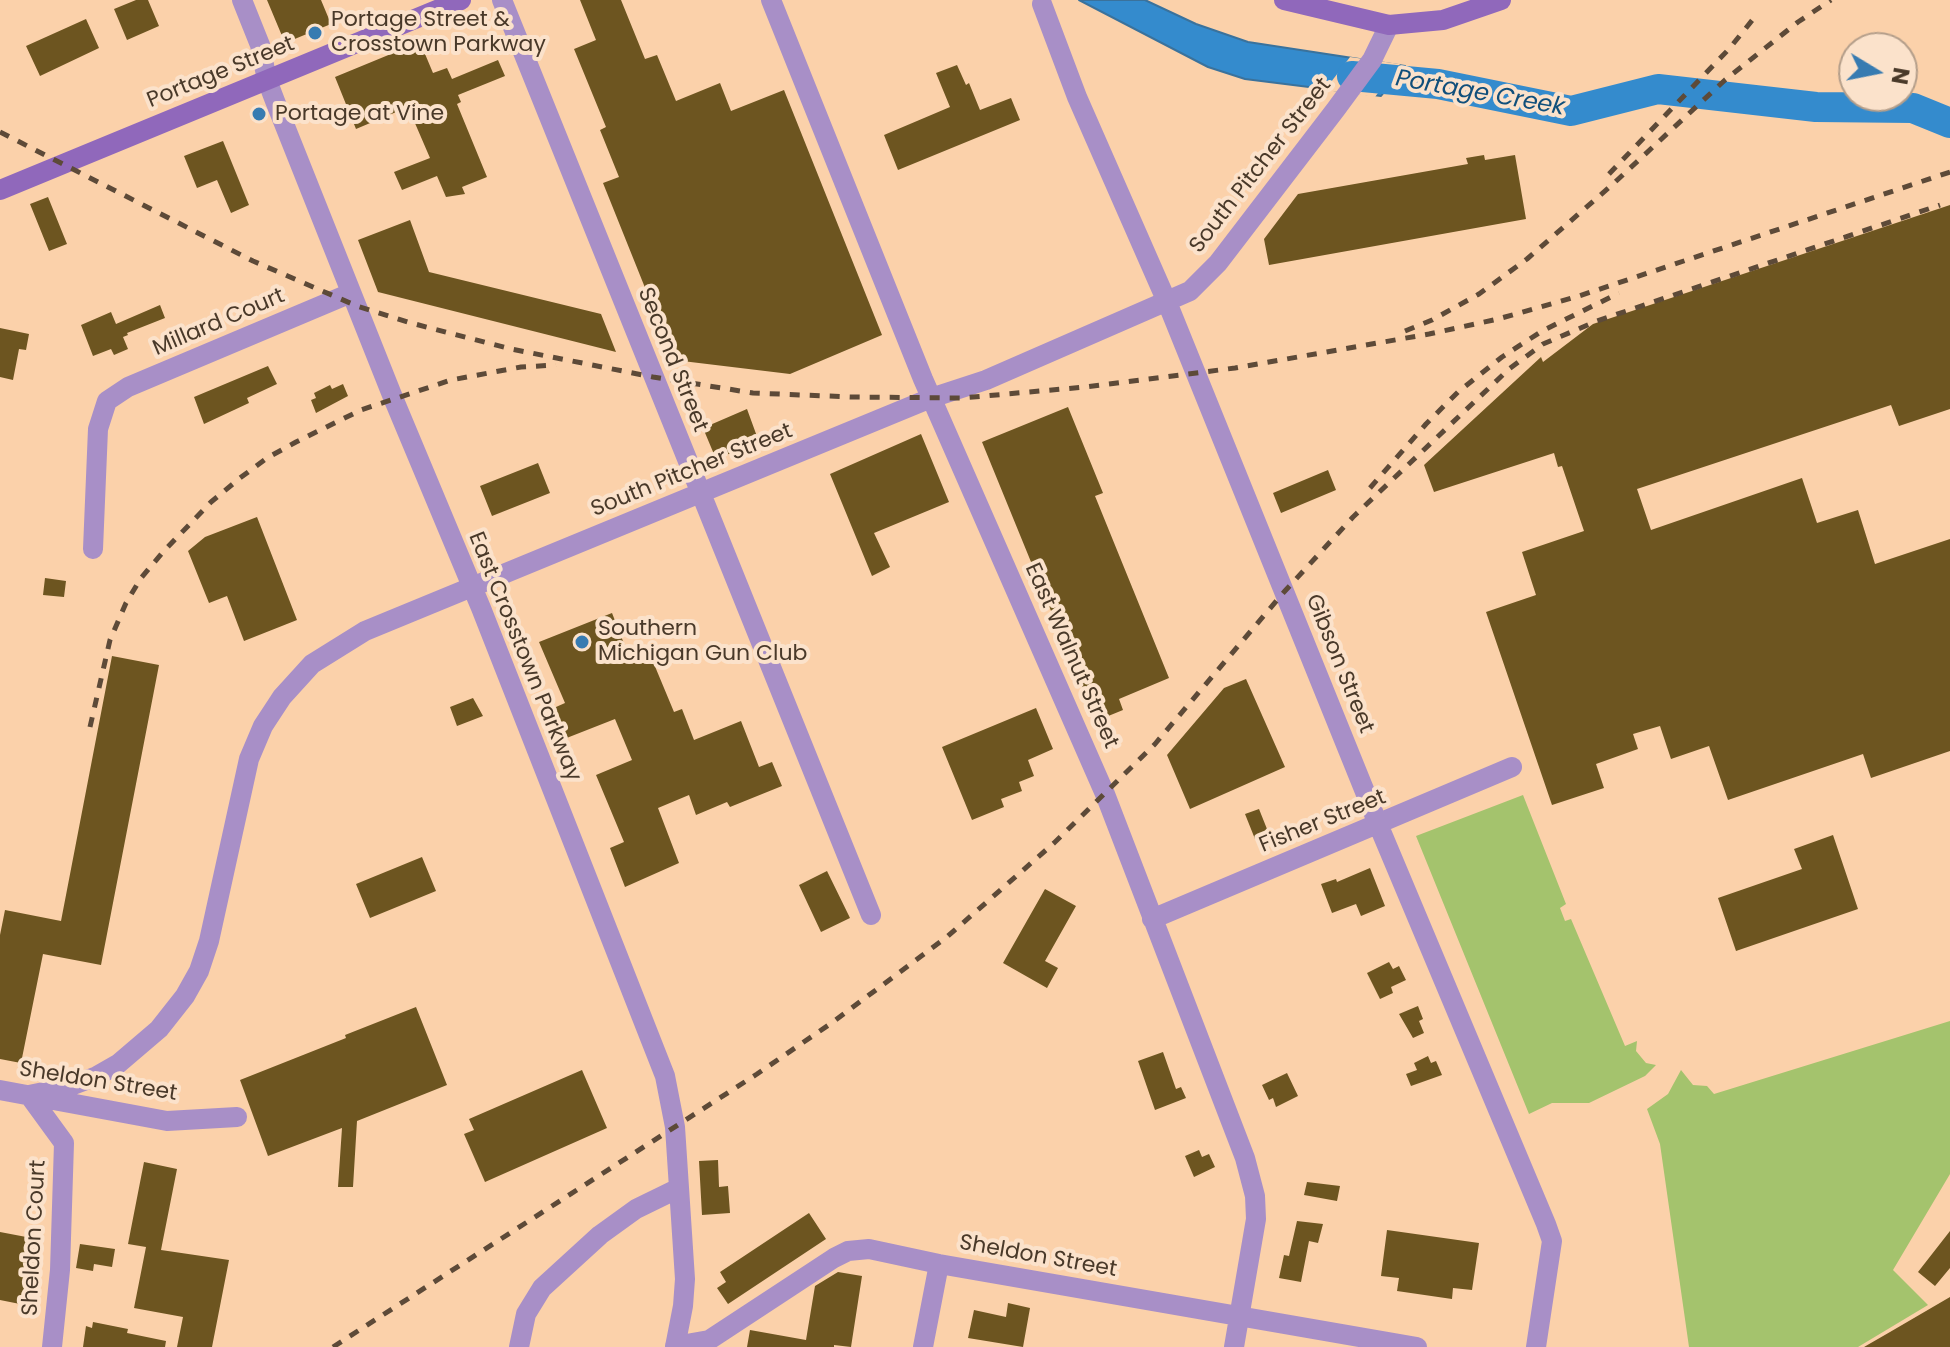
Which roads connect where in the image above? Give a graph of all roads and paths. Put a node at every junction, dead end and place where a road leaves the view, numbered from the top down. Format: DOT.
graph roads {
  1 [pos="242,0"];
  2 [pos="461,0"];
  3 [pos="502,0"];
  4 [pos="771,0"];
  5 [pos="1284,0"];
  6 [pos="1501,0"];
  7 [pos="1042,4"];
  8 [pos="1389,25"];
  9 [pos="267,80"];
  10 [pos="0,190"];
  11 [pos="351,293"];
  12 [pos="1167,302"];
  13 [pos="931,398"];
  14 [pos="701,493"];
  15 [pos="93,549"];
  16 [pos="472,586"];
  17 [pos="1512,767"];
  18 [pos="1378,824"];
  19 [pos="871,915"];
  20 [pos="1152,919"];
  21 [pos="0,1090"];
  22 [pos="29,1095"];
  23 [pos="237,1117"];
  24 [pos="679,1188"];
  25 [pos="939,1264"];
  26 [pos="1240,1316"];
  27 [pos="675,1346"];
  28 [pos="52,1347"];
  29 [pos="519,1347"];
  30 [pos="923,1347"];
  31 [pos="1234,1347"];
  32 [pos="1417,1347"];
  33 [pos="1536,1347"];
  1 -- 9 [label="street, East Crosstown Parkway"];
  2 -- 9 [label="main road, Portage Street"];
  3 -- 14 [label="street, Second Street"];
  4 -- 13 [label="street, East Walnut Street"];
  5 -- 8 [label="main road"];
  6 -- 8 [label="main road"];
  7 -- 12 [label="street, Gibson Street"];
  8 -- 12 [label="street, South Pitcher Street"];
  9 -- 10 [label="main road, Portage Street"];
  9 -- 11 [label="street, East Crosstown Parkway"];
  11 -- 15 [label="street, Millard Court"];
  11 -- 16 [label="street, East Crosstown Parkway"];
  12 -- 13 [label="street, South Pitcher Street"];
  12 -- 18 [label="street, Gibson Street"];
  13 -- 14 [label="street, South Pitcher Street"];
  13 -- 20 [label="street, East Walnut Street"];
  14 -- 16 [label="street, South Pitcher Street"];
  14 -- 19 [label="street, Second Street"];
  16 -- 22 [label="street, South Pitcher Street"];
  16 -- 24 [label="street, East Crosstown Parkway"];
  17 -- 18 [label="street, Fisher Street"];
  18 -- 20 [label="street, Fisher Street"];
  18 -- 33 [label="street, Gibson Street"];
  20 -- 26 [label="street, East Walnut Street"];
  21 -- 22 [label="street, Sheldon Street"];
  22 -- 23 [label="street, Sheldon Street"];
  22 -- 28 [label="street, Sheldon Court"];
  24 -- 27 [label="street, East Crosstown Parkway"];
  24 -- 29 [label="street"];
  25 -- 26 [label="street, Sheldon Street"];
  25 -- 27 [label="street, Sheldon Street"];
  25 -- 30 [label="street"];
  26 -- 31 [label="street, East Walnut Street"];
  26 -- 32 [label="street, Sheldon Street"];
}
